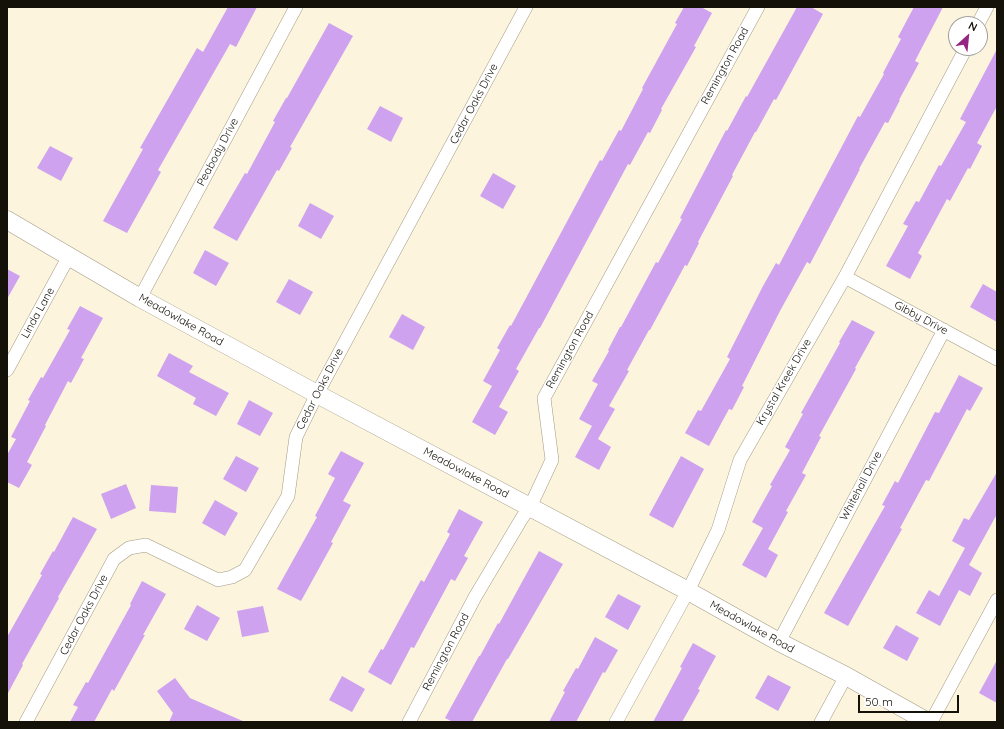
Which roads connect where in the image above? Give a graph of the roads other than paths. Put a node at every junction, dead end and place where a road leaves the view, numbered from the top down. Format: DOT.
graph roads {
  1 [pos="296,7"];
  2 [pos="526,7"];
  3 [pos="758,7"];
  4 [pos="987,7"];
  5 [pos="982,16"];
  6 [pos="962,56"];
  7 [pos="7,220"];
  8 [pos="69,256"];
  9 [pos="845,277"];
  10 [pos="140,298"];
  11 [pos="944,330"];
  12 [pos="997,359"];
  13 [pos="7,370"];
  14 [pos="317,394"];
  15 [pos="530,507"];
  16 [pos="688,591"];
  17 [pos="997,600"];
  18 [pos="779,642"];
  19 [pos="846,676"];
  20 [pos="26,722"];
  21 [pos="409,722"];
  22 [pos="616,722"];
  23 [pos="820,722"];
  24 [pos="930,722"];
  1 -- 10 [label="street, Peabody Drive"];
  2 -- 14 [label="street, Cedar Oaks Drive"];
  3 -- 15 [label="street, Remington Road"];
  4 -- 5 [label="street"];
  6 -- 9 [label="street, Krystal Kreek Drive"];
  7 -- 8 [label="street, Meadowlake Road"];
  8 -- 10 [label="street, Meadowlake Road"];
  8 -- 13 [label="street, Linda Lane"];
  9 -- 11 [label="street, Gibby Drive"];
  9 -- 16 [label="street, Krystal Kreek Drive"];
  10 -- 14 [label="street, Meadowlake Road"];
  11 -- 12 [label="street, Gibby Drive"];
  11 -- 18 [label="street, Whitehall Drive"];
  14 -- 15 [label="street, Meadowlake Road"];
  14 -- 20 [label="street, Cedar Oaks Drive"];
  15 -- 16 [label="street, Meadowlake Road"];
  15 -- 21 [label="street, Remington Road"];
  16 -- 18 [label="street, Meadowlake Road"];
  16 -- 22 [label="street, Krystal Kreek Drive"];
  17 -- 24 [label="street"];
  18 -- 19 [label="street, Meadowlake Road"];
  19 -- 23 [label="street"];
  19 -- 24 [label="street, Meadowlake Road"];
}
